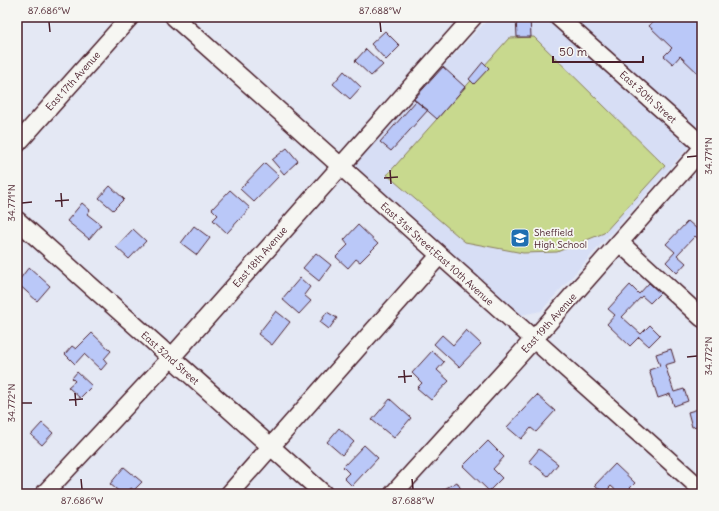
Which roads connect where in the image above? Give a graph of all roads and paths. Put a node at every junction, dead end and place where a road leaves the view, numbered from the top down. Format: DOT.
graph roads {
  1 [pos="130,17"];
  2 [pos="174,17"];
  3 [pos="473,17"];
  4 [pos="558,17"];
  5 [pos="17,144"];
  6 [pos="702,145"];
  7 [pos="702,150"];
  8 [pos="340,167"];
  9 [pos="17,220"];
  10 [pos="620,243"];
  11 [pos="439,256"];
  12 [pos="702,318"];
  13 [pos="534,340"];
  14 [pos="170,359"];
  15 [pos="271,448"];
  16 [pos="702,490"];
  17 [pos="44,494"];
  18 [pos="229,494"];
  19 [pos="324,494"];
  20 [pos="393,494"];
  1 -- 5 [label="street, East 17th Avenue"];
  2 -- 8 [label="street, East 31st Street;East 10th Avenue"];
  3 -- 8 [label="street, East 18th Avenue"];
  4 -- 6 [label="street, East 30th Street"];
  7 -- 10 [label="street, East 19th Avenue"];
  8 -- 11 [label="street, East 31st Street;East 10th Avenue"];
  8 -- 14 [label="street, East 18th Avenue"];
  9 -- 14 [label="street, East 32nd Street"];
  10 -- 12 [label="street"];
  10 -- 13 [label="street, East 19th Avenue"];
  11 -- 13 [label="street, East 31st Street;East 10th Avenue"];
  11 -- 15 [label="street"];
  13 -- 16 [label="street, East 31st Street;East 10th Avenue"];
  13 -- 20 [label="street, East 19th Avenue"];
  14 -- 15 [label="street, East 32nd Street"];
  14 -- 17 [label="street, East 18th Avenue"];
  15 -- 18 [label="street"];
  15 -- 19 [label="street, East 32nd Street"];
}
